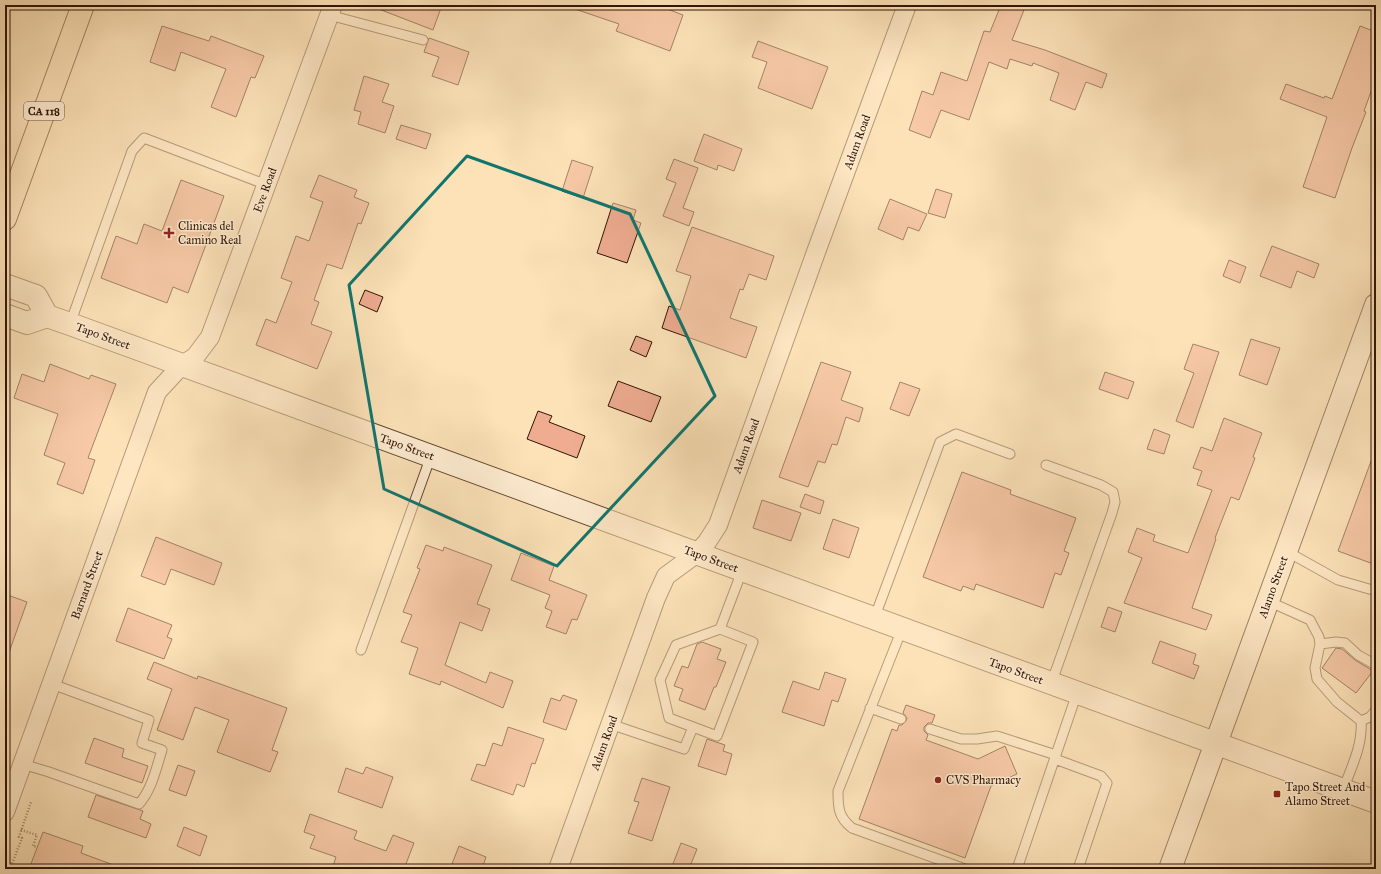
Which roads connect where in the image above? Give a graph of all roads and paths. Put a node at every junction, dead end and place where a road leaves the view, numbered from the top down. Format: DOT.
graph roads {
  1 [pos="83,5"];
  2 [pos="908,5"];
  3 [pos="331,10"];
  4 [pos="423,40"];
  5 [pos="267,185"];
  6 [pos="5,218"];
  7 [pos="5,285"];
  8 [pos="1376,305"];
  9 [pos="5,315"];
  10 [pos="47,316"];
  11 [pos="70,324"];
  12 [pos="182,365"];
  13 [pos="1010,454"];
  14 [pos="431,456"];
  15 [pos="1046,465"];
  16 [pos="1286,551"];
  17 [pos="696,554"];
  18 [pos="742,571"];
  19 [pos="1376,591"];
  20 [pos="1268,601"];
  21 [pos="874,619"];
  22 [pos="720,629"];
  23 [pos="902,629"];
  24 [pos="1320,644"];
  25 [pos="361,650"];
  26 [pos="1376,665"];
  27 [pos="52,684"];
  28 [pos="1051,684"];
  29 [pos="1077,693"];
  30 [pos="870,708"];
  31 [pos="1376,710"];
  32 [pos="901,719"];
  33 [pos="1361,721"];
  34 [pos="610,724"];
  35 [pos="693,727"];
  36 [pos="930,729"];
  37 [pos="1216,744"];
  38 [pos="1055,757"];
  39 [pos="22,764"];
  40 [pos="1343,790"];
  41 [pos="32,802"];
  42 [pos="1376,802"];
  43 [pos="5,812"];
  44 [pos="21,830"];
  45 [pos="37,847"];
  46 [pos="10,869"];
  47 [pos="558,869"];
  48 [pos="965,869"];
  49 [pos="1017,869"];
  50 [pos="1078,869"];
  51 [pos="1170,869"];
  1 -- 6 [label="highway, CA 118"];
  2 -- 17 [label="street, Adam Road"];
  3 -- 4 [label="lane"];
  3 -- 5 [label="street, Eve Road"];
  5 -- 11 [label="lane"];
  5 -- 12 [label="street, Eve Road"];
  7 -- 10 [label="street"];
  8 -- 16 [label="street, Alamo Street"];
  9 -- 10 [label="street"];
  10 -- 11 [label="street, Tapo Street"];
  11 -- 12 [label="street, Tapo Street"];
  12 -- 14 [label="street, Tapo Street"];
  12 -- 27 [label="street, Barnard Street"];
  13 -- 21 [label="lane"];
  14 -- 17 [label="street, Tapo Street"];
  14 -- 25 [label="lane"];
  15 -- 28 [label="lane"];
  16 -- 19 [label="lane"];
  16 -- 20 [label="street, Alamo Street"];
  17 -- 18 [label="street, Tapo Street"];
  17 -- 34 [label="street, Adam Road"];
  18 -- 21 [label="street, Tapo Street"];
  18 -- 22 [label="lane"];
  20 -- 24 [label="lane"];
  20 -- 37 [label="street, Alamo Street"];
  21 -- 23 [label="street, Tapo Street"];
  22 -- 35 [label="lane"];
  22 -- 35 [label="lane"];
  23 -- 28 [label="street, Tapo Street"];
  23 -- 30 [label="lane"];
  24 -- 26 [label="lane"];
  24 -- 33 [label="lane"];
  27 -- 39 [label="street, Barnard Street"];
  27 -- 39 [label="lane"];
  28 -- 29 [label="street, Tapo Street"];
  29 -- 37 [label="street, Tapo Street"];
  29 -- 38 [label="lane"];
  30 -- 32 [label="lane"];
  30 -- 48 [label="lane"];
  31 -- 33 [label="lane"];
  33 -- 40 [label="lane"];
  34 -- 35 [label="lane"];
  34 -- 47 [label="street, Adam Road"];
  36 -- 38 [label="lane"];
  37 -- 40 [label="street, Tapo Street"];
  37 -- 51 [label="street, Alamo Street"];
  38 -- 49 [label="lane"];
  38 -- 50 [label="lane"];
  39 -- 43 [label="street, Barnard Street"];
  40 -- 42 [label="street, Tapo Street"];
  41 -- 44 [label="path"];
  44 -- 45 [label="path"];
  44 -- 46 [label="path"];
}
